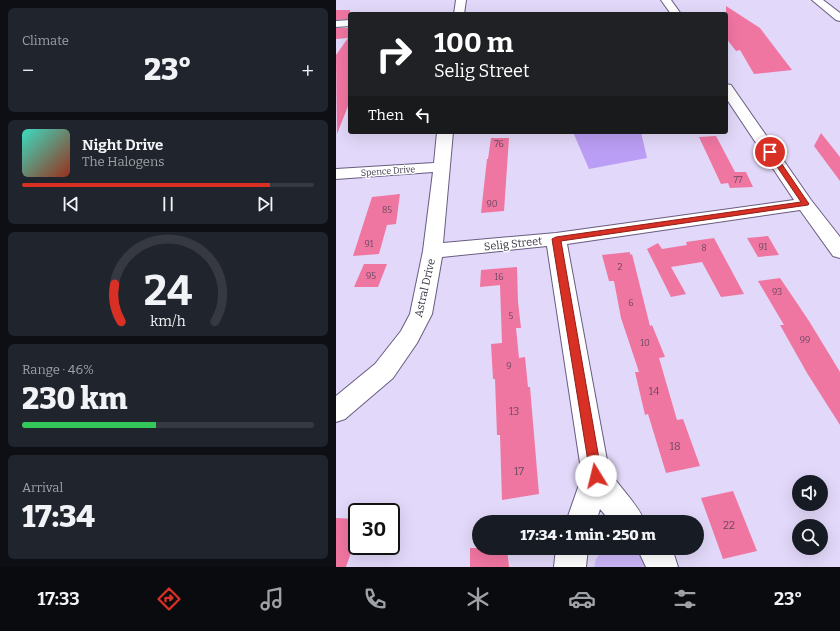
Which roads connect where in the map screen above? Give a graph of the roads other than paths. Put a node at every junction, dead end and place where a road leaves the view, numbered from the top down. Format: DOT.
graph roads {
  1 [pos="460,0"];
  2 [pos="666,0"];
  3 [pos="817,0"];
  4 [pos="459,12"];
  5 [pos="675,12"];
  6 [pos="840,18"];
  7 [pos="348,23"];
  8 [pos="336,24"];
  9 [pos="728,91"];
  10 [pos="445,134"];
  11 [pos="441,168"];
  12 [pos="336,174"];
  13 [pos="806,204"];
  14 [pos="556,239"];
  15 [pos="433,251"];
  16 [pos="840,251"];
  17 [pos="336,411"];
  18 [pos="596,476"];
  19 [pos="583,515"];
  20 [pos="624,515"];
  21 [pos="571,555"];
  22 [pos="659,555"];
  23 [pos="570,567"];
  24 [pos="662,567"];
  1 -- 4 [label="street"];
  2 -- 5 [label="street"];
  3 -- 6 [label="street"];
  7 -- 8 [label="street"];
  9 -- 13 [label="street"];
  10 -- 11 [label="street, Astral Drive"];
  11 -- 12 [label="street, Spence Drive"];
  11 -- 15 [label="street, Astral Drive"];
  13 -- 14 [label="street, Selig Street"];
  13 -- 16 [label="street"];
  14 -- 15 [label="street, Selig Street"];
  14 -- 18 [label="street"];
  15 -- 17 [label="street, Astral Drive"];
  18 -- 19 [label="street"];
  18 -- 20 [label="street"];
  21 -- 23 [label="street"];
  22 -- 24 [label="street"];
}
